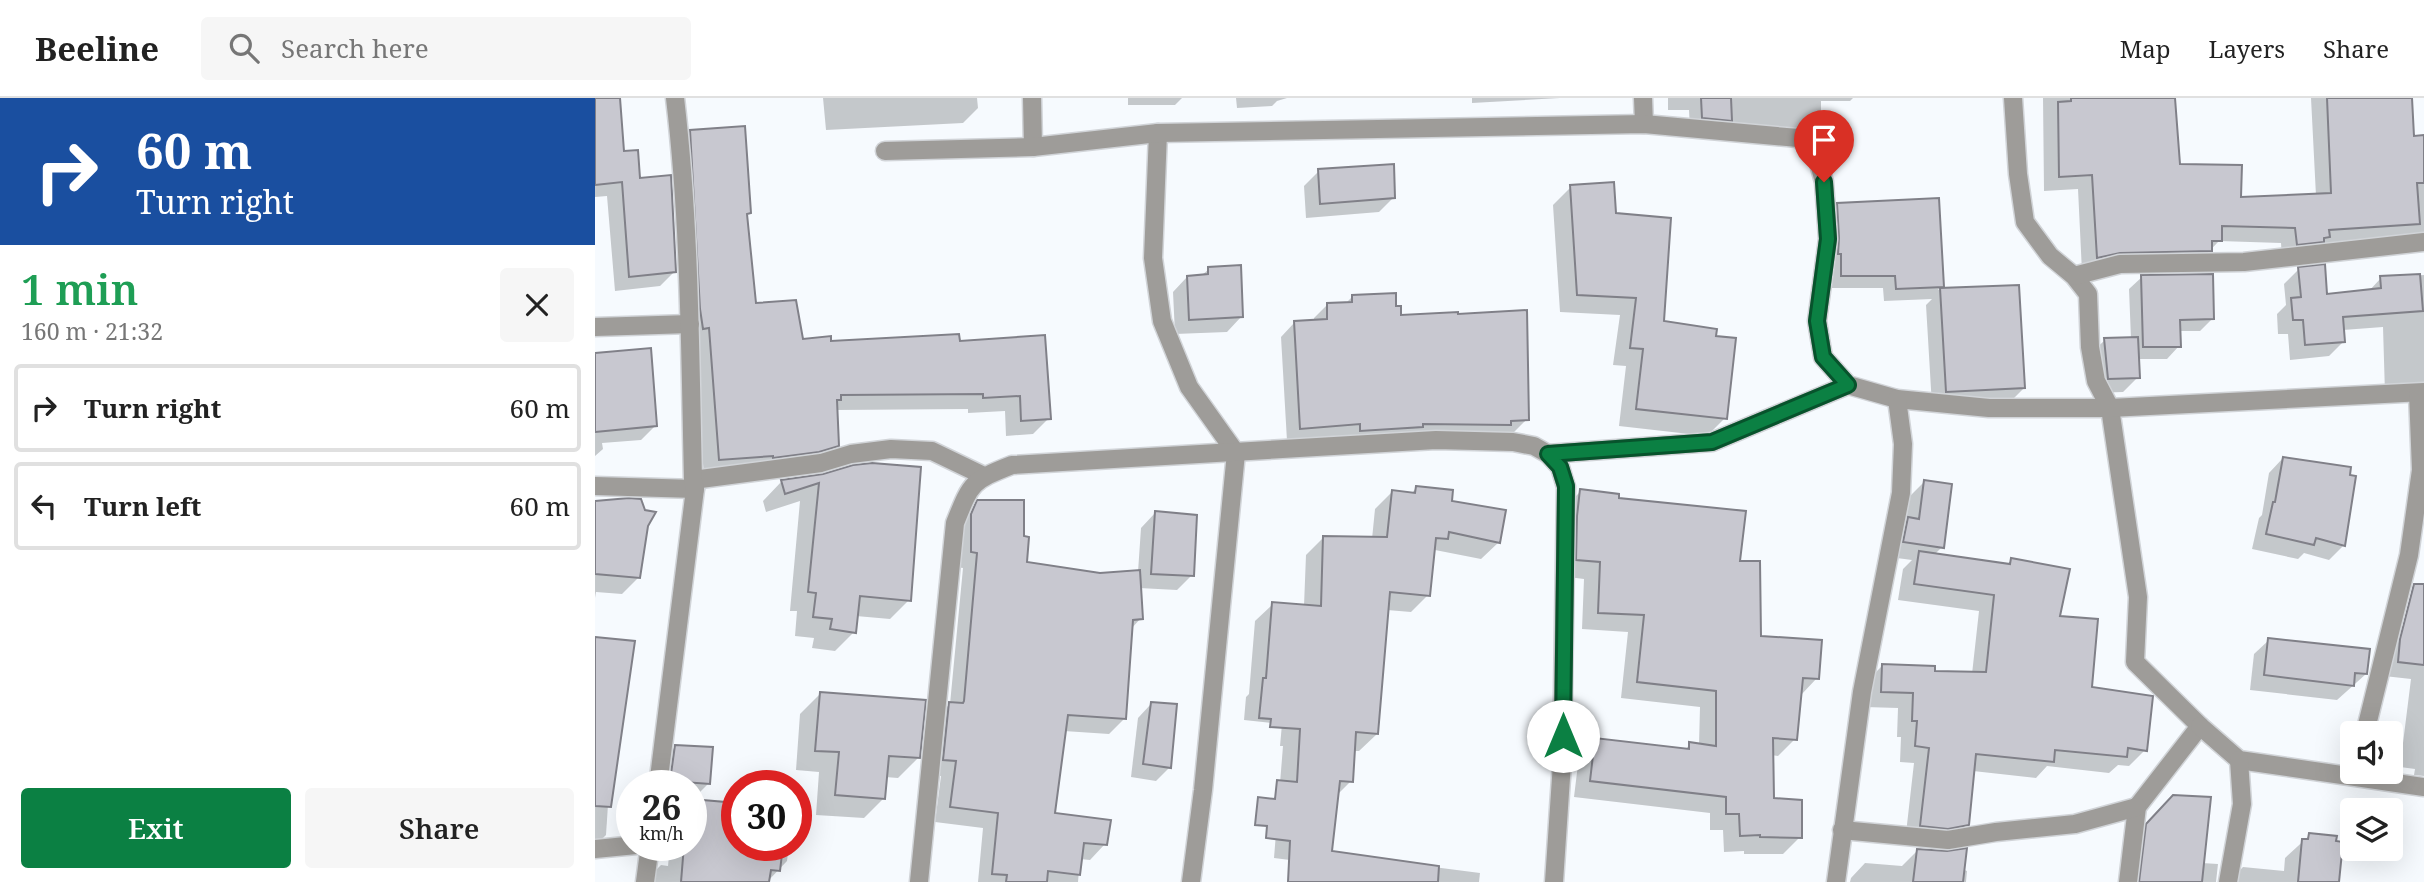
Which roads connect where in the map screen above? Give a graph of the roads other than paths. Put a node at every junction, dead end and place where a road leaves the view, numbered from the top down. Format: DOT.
graph roads {
  1 [pos="675,98"];
  2 [pos="1032,98"];
  3 [pos="1643,98"];
  4 [pos="2013,98"];
  5 [pos="1644,124"];
  6 [pos="1158,133"];
  7 [pos="1033,148"];
  8 [pos="885,151"];
  9 [pos="2424,242"];
  10 [pos="2074,276"];
  11 [pos="690,324"];
  12 [pos="595,327"];
  13 [pos="1848,385"];
  14 [pos="2421,393"];
  15 [pos="1897,399"];
  16 [pos="2110,408"];
  17 [pos="1236,453"];
  18 [pos="1548,454"];
  19 [pos="983,476"];
  20 [pos="694,484"];
  21 [pos="595,486"];
  22 [pos="2368,721"];
  23 [pos="2200,726"];
  24 [pos="2239,760"];
  25 [pos="660,770"];
  26 [pos="2340,773"];
  27 [pos="2403,783"];
  28 [pos="2424,787"];
  29 [pos="2137,807"];
  30 [pos="1842,830"];
  31 [pos="616,847"];
  32 [pos="595,849"];
  33 [pos="648,861"];
  34 [pos="645,882"];
  35 [pos="919,882"];
  36 [pos="1191,882"];
  37 [pos="1554,882"];
  38 [pos="1836,882"];
  39 [pos="2128,882"];
  40 [pos="2228,882"];
  1 -- 11 [label="street"];
  2 -- 7 [label="street"];
  3 -- 5 [label="street"];
  4 -- 10 [label="street"];
  5 -- 6 [label="street"];
  5 -- 13 [label="street"];
  6 -- 7 [label="street"];
  6 -- 17 [label="street"];
  7 -- 8 [label="street"];
  9 -- 10 [label="street"];
  10 -- 16 [label="street"];
  11 -- 12 [label="street"];
  11 -- 20 [label="street"];
  13 -- 15 [label="street"];
  13 -- 18 [label="street"];
  14 -- 16 [label="street"];
  14 -- 22 [label="street"];
  15 -- 16 [label="street"];
  15 -- 30 [label="street"];
  16 -- 23 [label="street"];
  17 -- 18 [label="street"];
  17 -- 19 [label="street"];
  17 -- 36 [label="street"];
  18 -- 37 [label="street"];
  19 -- 20 [label="street"];
  19 -- 35 [label="street"];
  20 -- 21 [label="street"];
  20 -- 25 [label="street"];
  23 -- 24 [label="street"];
  23 -- 29 [label="street"];
  24 -- 26 [label="street"];
  24 -- 40 [label="street"];
  27 -- 28 [label="street"];
  29 -- 30 [label="street"];
  29 -- 39 [label="street"];
  30 -- 38 [label="street"];
  31 -- 32 [label="street"];
  33 -- 34 [label="street"];
}
